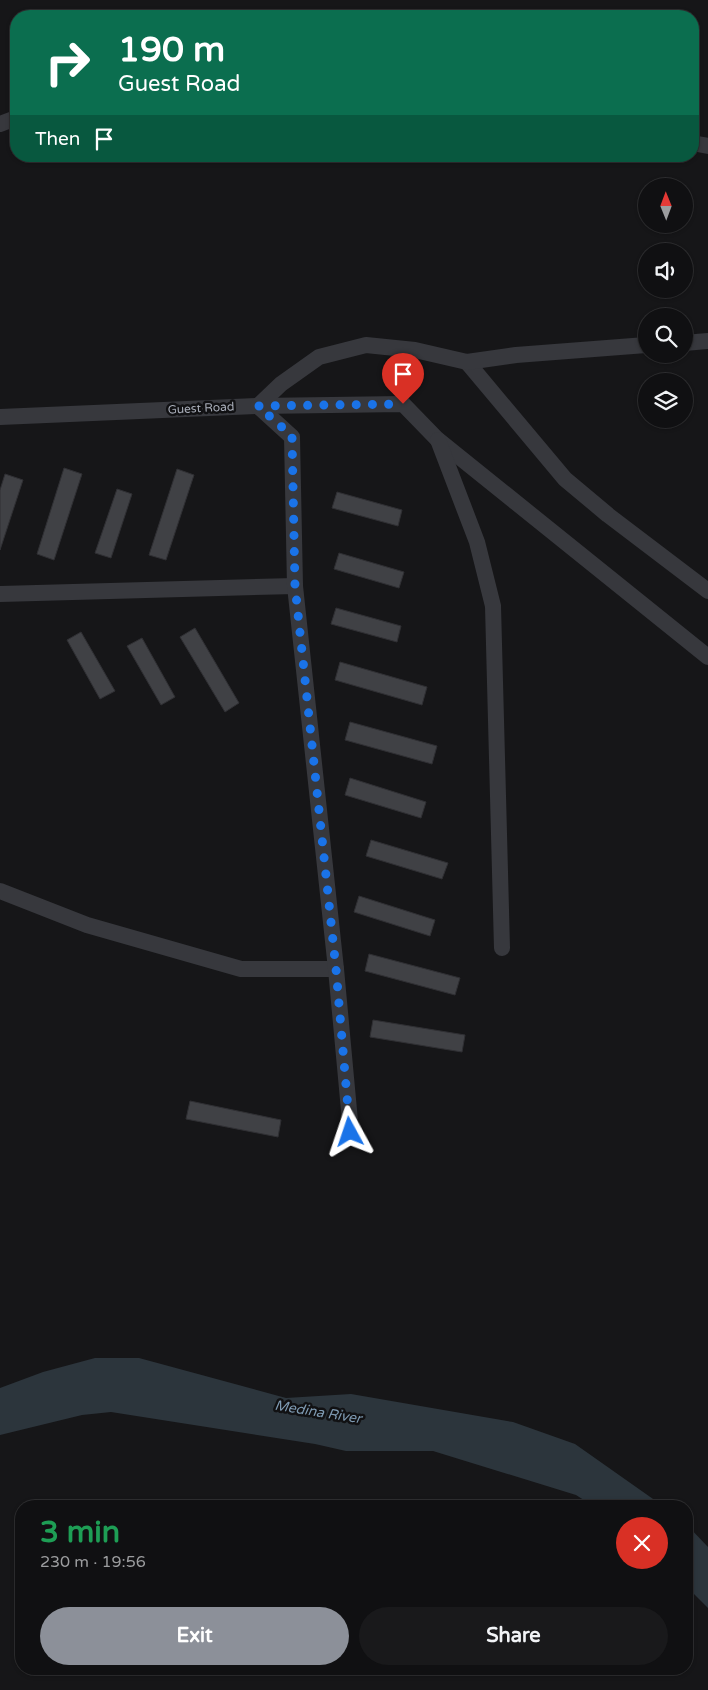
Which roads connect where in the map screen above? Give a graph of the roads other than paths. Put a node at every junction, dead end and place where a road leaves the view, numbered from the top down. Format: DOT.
graph roads {
  1 [pos="708,341"];
  2 [pos="693,342"];
  3 [pos="638,346"];
  4 [pos="468,362"];
  5 [pos="258,406"];
  6 [pos="0,417"];
  7 [pos="437,439"];
  8 [pos="295,586"];
  9 [pos="708,591"];
  10 [pos="0,594"];
  11 [pos="708,657"];
  12 [pos="0,891"];
  13 [pos="502,948"];
  14 [pos="336,969"];
  15 [pos="350,1132"];
  1 -- 2 [label="lane"];
  3 -- 4 [label="lane"];
  4 -- 5 [label="lane"];
  4 -- 9 [label="lane"];
  5 -- 6 [label="lane, Guest Road"];
  5 -- 7 [label="lane, Guest Road"];
  5 -- 8 [label="lane"];
  7 -- 11 [label="lane"];
  7 -- 13 [label="lane"];
  8 -- 10 [label="lane"];
  8 -- 14 [label="lane"];
  12 -- 14 [label="lane"];
  14 -- 15 [label="lane"];
}
